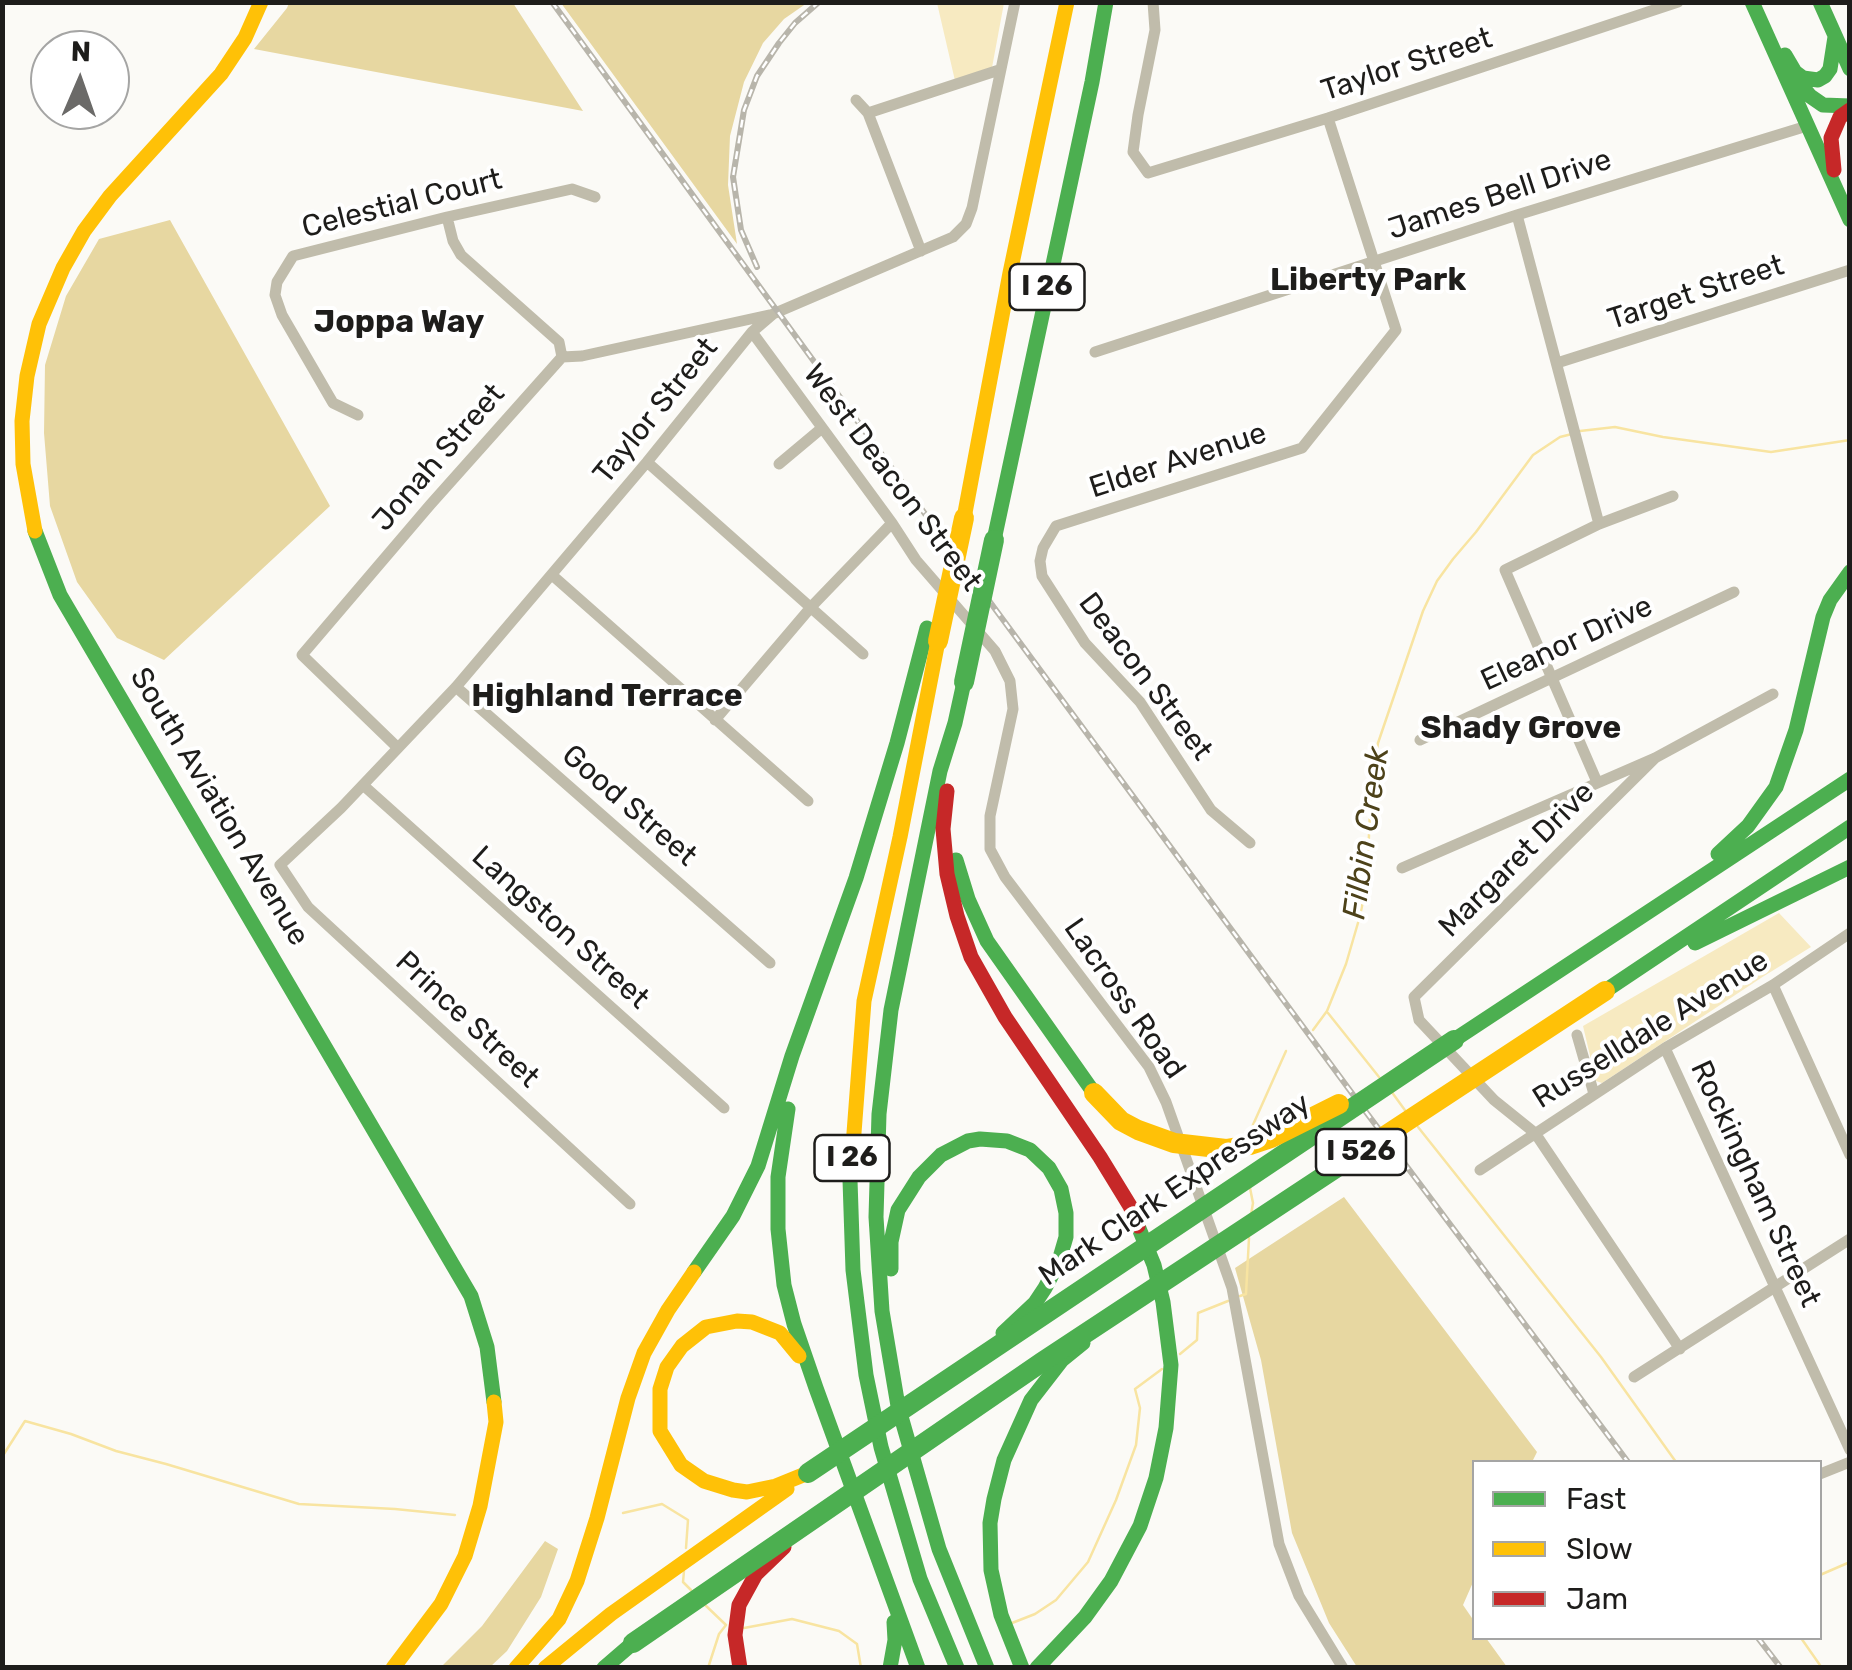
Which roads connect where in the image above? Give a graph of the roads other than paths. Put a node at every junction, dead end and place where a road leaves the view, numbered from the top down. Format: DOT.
graph roads {
  1 [pos="262,2"];
  2 [pos="1014,2"];
  3 [pos="1067,2"];
  4 [pos="1106,2"];
  5 [pos="1153,2"];
  6 [pos="1678,2"];
  7 [pos="1752,2"];
  8 [pos="1820,2"];
  9 [pos="1835,36"];
  10 [pos="1770,42"];
  11 [pos="1780,66"];
  12 [pos="1850,69"];
  13 [pos="999,70"];
  14 [pos="856,100"];
  15 [pos="1850,108"];
  16 [pos="868,113"];
  17 [pos="1328,118"];
  18 [pos="1808,126"];
  19 [pos="1850,164"];
  20 [pos="1839,195"];
  21 [pos="595,197"];
  22 [pos="1517,215"];
  23 [pos="446,217"];
  24 [pos="1850,220"];
  25 [pos="922,250"];
  26 [pos="1373,262"];
  27 [pos="1850,270"];
  28 [pos="773,314"];
  29 [pos="752,332"];
  30 [pos="1094,352"];
  31 [pos="562,356"];
  32 [pos="1557,362"];
  33 [pos="358,415"];
  34 [pos="822,428"];
  35 [pos="648,462"];
  36 [pos="779,464"];
  37 [pos="1673,496"];
  38 [pos="892,523"];
  39 [pos="1600,524"];
  40 [pos="1056,526"];
  41 [pos="1850,572"];
  42 [pos="552,575"];
  43 [pos="1734,592"];
  44 [pos="812,606"];
  45 [pos="933,634"];
  46 [pos="995,650"];
  47 [pos="863,654"];
  48 [pos="1552,679"];
  49 [pos="456,687"];
  50 [pos="1772,694"];
  51 [pos="715,720"];
  52 [pos="955,723"];
  53 [pos="1420,740"];
  54 [pos="398,748"];
  55 [pos="1655,758"];
  56 [pos="952,765"];
  57 [pos="1850,779"];
  58 [pos="1596,782"];
  59 [pos="363,785"];
  60 [pos="808,801"];
  61 [pos="1850,827"];
  62 [pos="1250,842"];
  63 [pos="280,865"];
  64 [pos="1850,867"];
  65 [pos="1402,868"];
  66 [pos="1626,925"];
  67 [pos="1850,933"];
  68 [pos="770,964"];
  69 [pos="1772,985"];
  70 [pos="1605,991"];
  71 [pos="812,1004"];
  72 [pos="1577,1035"];
  73 [pos="1454,1040"];
  74 [pos="1665,1048"];
  75 [pos="1594,1094"];
  76 [pos="724,1108"];
  77 [pos="1535,1133"];
  78 [pos="1850,1155"];
  79 [pos="1480,1170"];
  80 [pos="630,1204"];
  81 [pos="1850,1239"];
  82 [pos="1774,1288"];
  83 [pos="1117,1314"];
  84 [pos="1680,1349"];
  85 [pos="974,1359"];
  86 [pos="892,1376"];
  87 [pos="1634,1377"];
  88 [pos="816,1388"];
  89 [pos="1850,1450"];
  90 [pos="1850,1462"];
  91 [pos="808,1473"];
  92 [pos="1822,1473"];
  93 [pos="832,1504"];
  94 [pos="889,1590"];
  95 [pos="395,1664"];
  96 [pos="516,1668"];
  97 [pos="544,1668"];
  98 [pos="604,1668"];
  99 [pos="740,1668"];
  100 [pos="890,1668"];
  101 [pos="918,1668"];
  102 [pos="957,1668"];
  103 [pos="987,1668"];
  104 [pos="1022,1668"];
  105 [pos="1036,1668"];
  106 [pos="1342,1668"];
  1 -- 95 [label="main road, South Aviation Avenue"];
  2 -- 13 [label="street, Taylor Street"];
  3 -- 45 [label="main road, I 26, bridge"];
  4 -- 52 [label="main road, I 26, bridge"];
  5 -- 17 [label="street, Taylor Street"];
  6 -- 17 [label="street, Taylor Street"];
  7 -- 10 [label="main road"];
  8 -- 9 [label="main road"];
  9 -- 10 [label="main road"];
  9 -- 12 [label="main road"];
  10 -- 11 [label="main road"];
  11 -- 15 [label="main road"];
  11 -- 18 [label="main road"];
  13 -- 16 [label="street"];
  13 -- 25 [label="street, Taylor Street"];
  14 -- 16 [label="street"];
  15 -- 20 [label="main road"];
  16 -- 25 [label="street"];
  17 -- 26 [label="street, Elder Avenue"];
  18 -- 20 [label="main road"];
  18 -- 22 [label="street, James Bell Drive"];
  19 -- 20 [label="main road"];
  20 -- 24 [label="main road"];
  21 -- 23 [label="street, Celestial Court"];
  22 -- 26 [label="street, James Bell Drive"];
  22 -- 32 [label="street"];
  23 -- 31 [label="street"];
  23 -- 33 [label="street, Celestial Court"];
  25 -- 28 [label="street, Taylor Street"];
  26 -- 30 [label="street, James Bell Drive"];
  26 -- 40 [label="street, Elder Avenue"];
  27 -- 32 [label="street, Target Street"];
  28 -- 29 [label="street, Taylor Street"];
  28 -- 31 [label="street"];
  29 -- 34 [label="street, West Deacon Street"];
  29 -- 35 [label="street, Taylor Street"];
  31 -- 54 [label="street, Jonah Street"];
  32 -- 39 [label="street"];
  34 -- 36 [label="street"];
  34 -- 38 [label="street, West Deacon Street"];
  35 -- 42 [label="street, Taylor Street"];
  35 -- 44 [label="street"];
  37 -- 39 [label="street"];
  38 -- 44 [label="street"];
  38 -- 46 [label="street, West Deacon Street"];
  39 -- 48 [label="street"];
  40 -- 62 [label="street, Deacon Street"];
  41 -- 66 [label="main road"];
  42 -- 49 [label="street, Taylor Street"];
  42 -- 51 [label="street"];
  43 -- 48 [label="street, Eleanor Drive"];
  44 -- 47 [label="street"];
  44 -- 51 [label="street"];
  45 -- 71 [label="main road"];
  45 -- 102 [label="main road, I 26"];
  46 -- 106 [label="street, Lacross Road"];
  48 -- 53 [label="street, Eleanor Drive"];
  48 -- 58 [label="street"];
  49 -- 54 [label="street, Taylor Street"];
  49 -- 68 [label="street, Good Street"];
  50 -- 55 [label="street"];
  51 -- 60 [label="street"];
  52 -- 56 [label="main road"];
  52 -- 86 [label="main road, I 26"];
  54 -- 59 [label="street, Taylor Street"];
  55 -- 58 [label="street"];
  55 -- 77 [label="street, Margaret Drive"];
  56 -- 73 [label="main road, bridge"];
  56 -- 105 [label="main road, bridge"];
  57 -- 66 [label="main road, Mark Clark Expressway / I 526"];
  58 -- 65 [label="street"];
  59 -- 63 [label="street, Taylor Street"];
  59 -- 76 [label="street, Langston Street"];
  61 -- 70 [label="main road, I 526"];
  63 -- 80 [label="street, Prince Street"];
  64 -- 70 [label="main road"];
  66 -- 73 [label="main road, Mark Clark Expressway / I 526"];
  67 -- 69 [label="street, Russelldale Avenue"];
  69 -- 74 [label="street, Russelldale Avenue"];
  69 -- 78 [label="street"];
  70 -- 83 [label="main road, I 526, bridge"];
  71 -- 88 [label="main road"];
  71 -- 96 [label="main road"];
  72 -- 75 [label="street"];
  73 -- 85 [label="main road, Mark Clark Expressway / I 526, bridge"];
  74 -- 75 [label="street, Russelldale Avenue"];
  74 -- 82 [label="street, Rockingham Street"];
  75 -- 77 [label="street, Russelldale Avenue"];
  77 -- 79 [label="street, Russelldale Avenue"];
  77 -- 84 [label="street"];
  81 -- 82 [label="street"];
  82 -- 84 [label="street"];
  82 -- 89 [label="street, Rockingham Street"];
  83 -- 93 [label="main road, I 526, bridge"];
  83 -- 104 [label="main road, bridge"];
  84 -- 87 [label="street"];
  85 -- 86 [label="main road, bridge"];
  85 -- 91 [label="main road, Mark Clark Expressway / I 526, bridge"];
  86 -- 103 [label="main road, I 26"];
  88 -- 91 [label="main road"];
  88 -- 94 [label="main road"];
  90 -- 92 [label="street"];
  91 -- 97 [label="main road, Mark Clark Expressway / I 526"];
  93 -- 98 [label="main road, I 526, bridge"];
  93 -- 99 [label="main road, bridge"];
  94 -- 100 [label="main road"];
  94 -- 101 [label="main road"];
}
